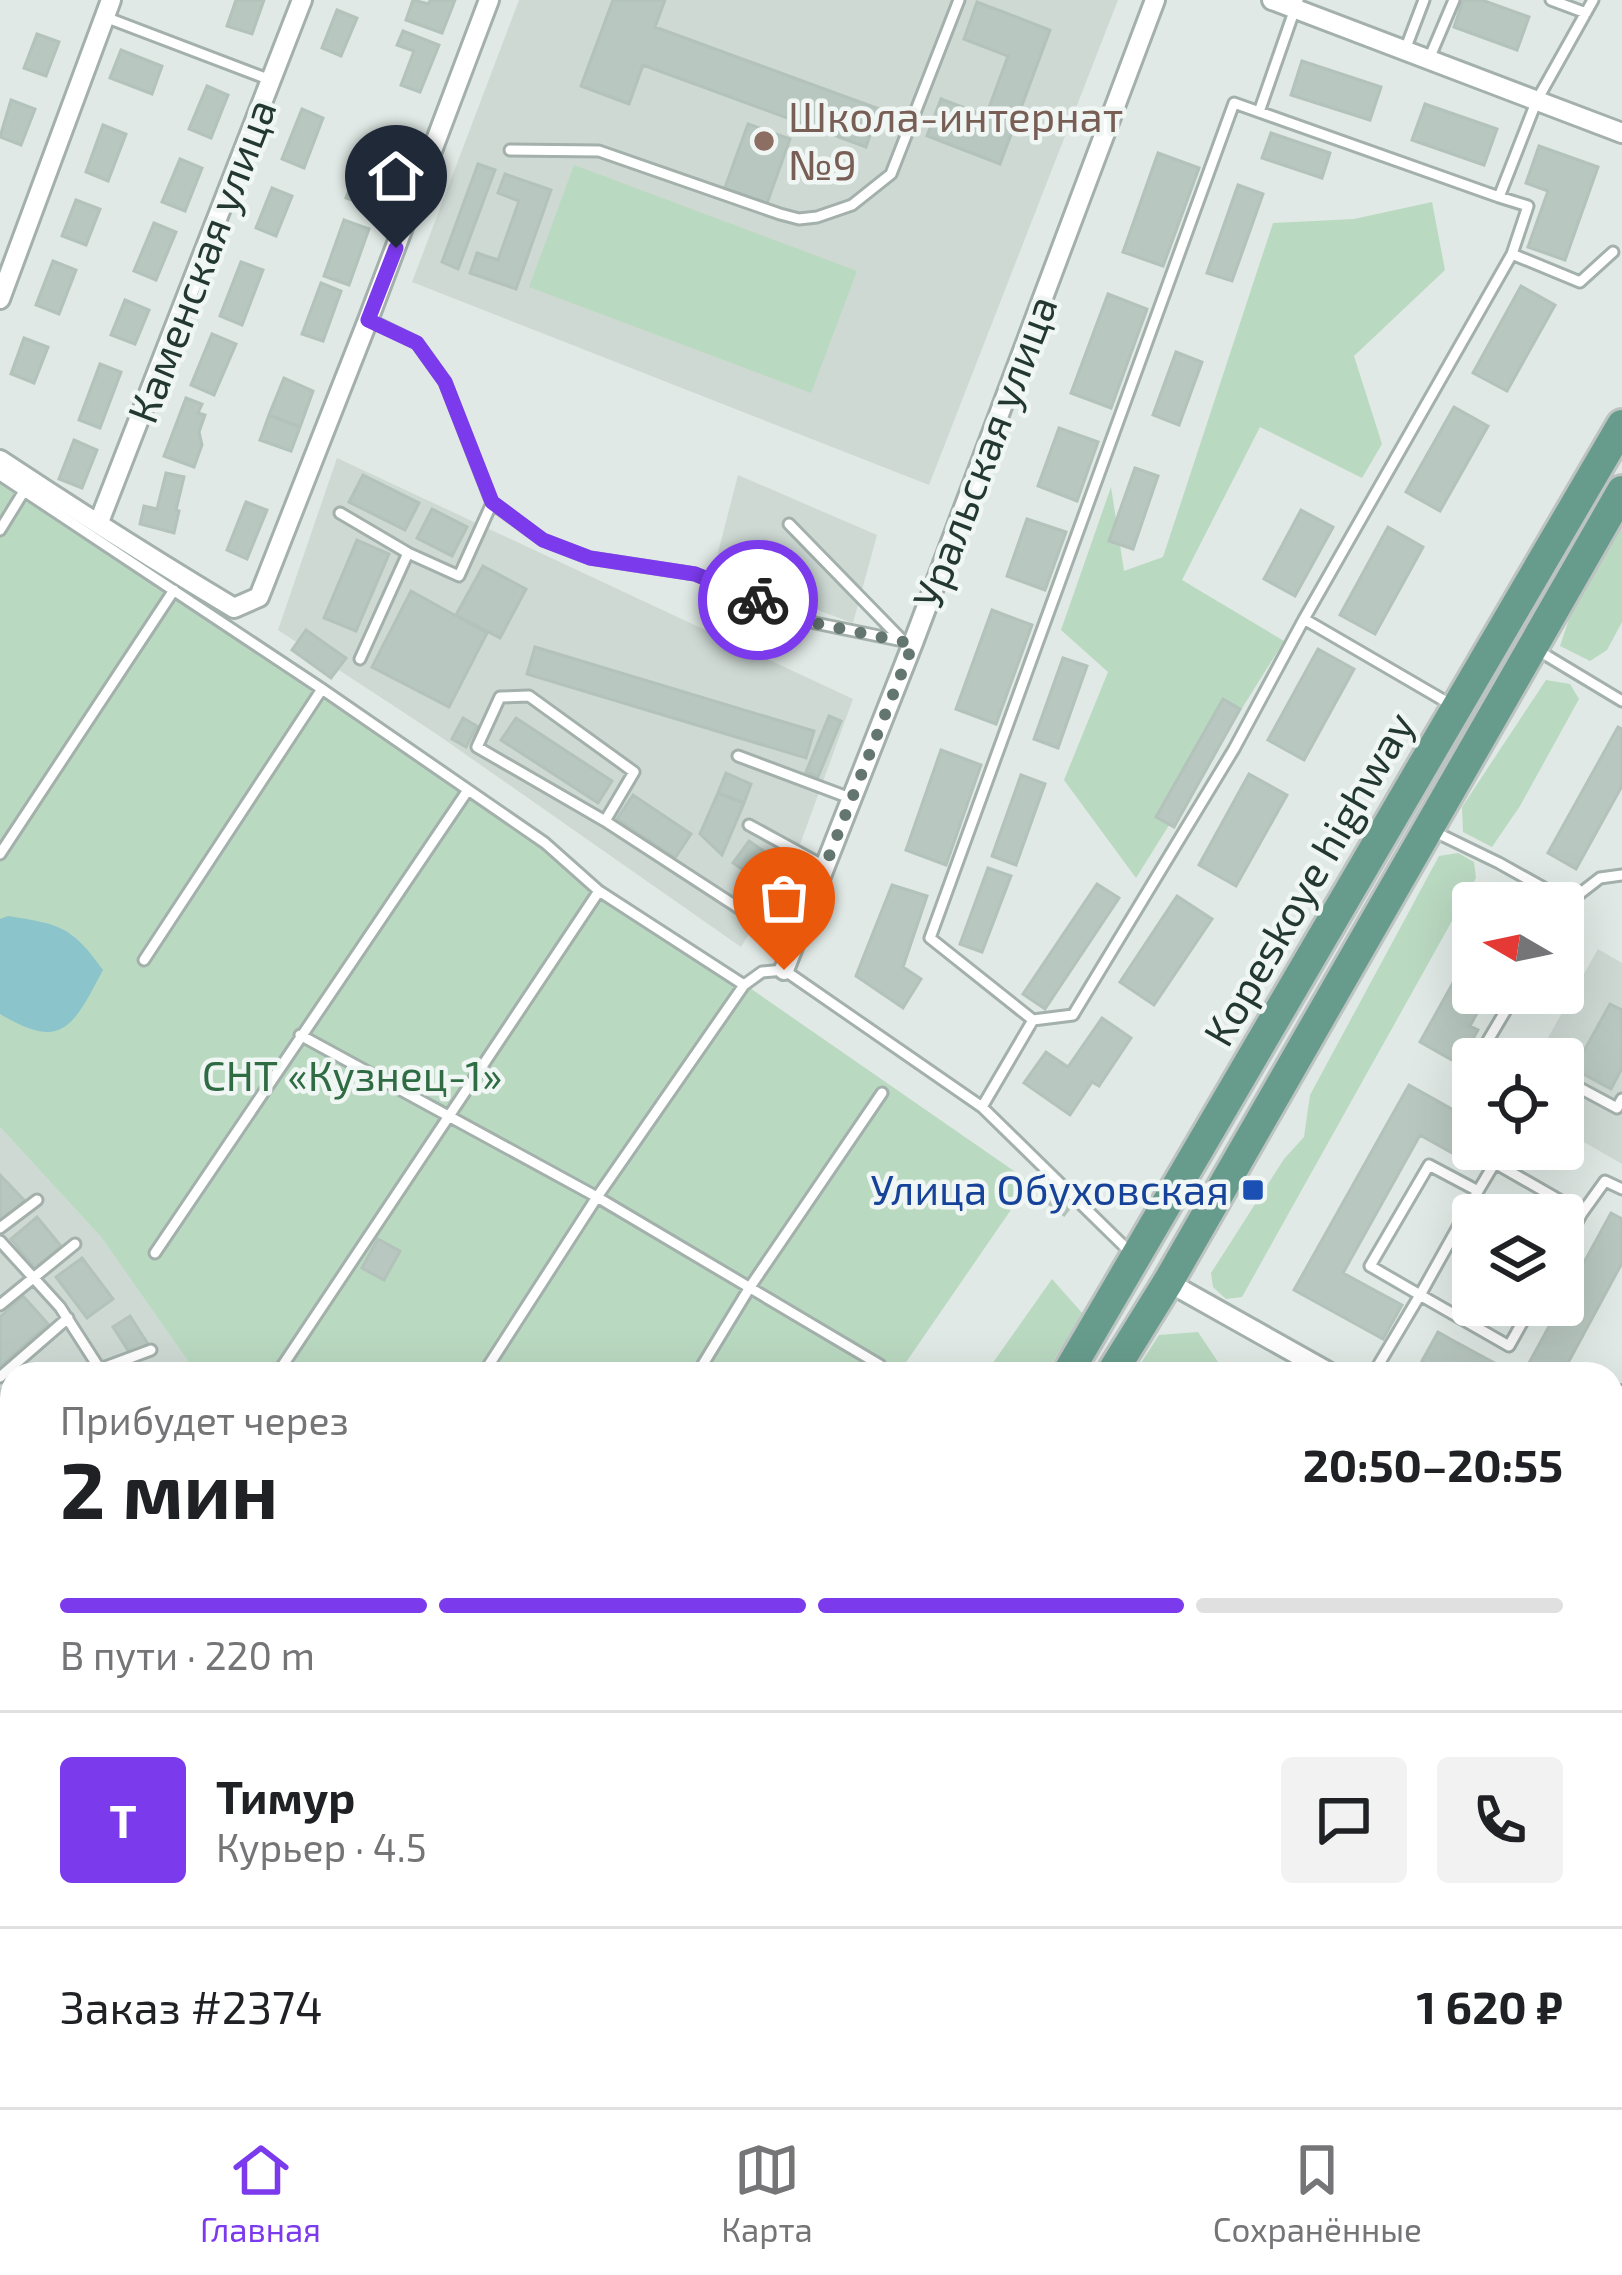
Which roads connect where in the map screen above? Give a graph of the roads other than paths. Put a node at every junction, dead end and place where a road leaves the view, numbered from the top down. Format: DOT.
graph roads {
  1 [pos="302,0"];
  2 [pos="489,0"];
  3 [pos="959,0"];
  4 [pos="1155,0"];
  5 [pos="1272,0"];
  6 [pos="1424,0"];
  7 [pos="1454,0"];
  8 [pos="1551,0"];
  9 [pos="1593,0"];
  10 [pos="1296,4"];
  11 [pos="108,9"];
  12 [pos="1586,13"];
  13 [pos="1406,50"];
  14 [pos="1429,59"];
  15 [pos="272,81"];
  16 [pos="1537,100"];
  17 [pos="1258,112"];
  18 [pos="1622,133"];
  19 [pos="511,150"];
  20 [pos="1498,197"];
  21 [pos="1613,252"];
  22 [pos="1512,254"];
  23 [pos="0,299"];
  24 [pos="368,320"];
  25 [pos="1622,425"];
  26 [pos="0,460"];
  27 [pos="0,475"];
  28 [pos="1622,490"];
  29 [pos="24,491"];
  30 [pos="492,502"];
  31 [pos="340,514"];
  32 [pos="99,522"];
  33 [pos="789,524"];
  34 [pos="0,530"];
  35 [pos="409,553"];
  36 [pos="174,590"];
  37 [pos="1304,619"];
  38 [pos="908,642"];
  39 [pos="1533,647"];
  40 [pos="360,658"];
  41 [pos="322,689"];
  42 [pos="1622,701"];
  43 [pos="1457,708"];
  44 [pos="738,756"];
  45 [pos="468,790"];
  46 [pos="850,799"];
  47 [pos="604,821"];
  48 [pos="749,825"];
  49 [pos="1428,829"];
  50 [pos="0,854"];
  51 [pos="824,866"];
  52 [pos="1621,873"];
  53 [pos="1528,882"];
  54 [pos="598,891"];
  55 [pos="1584,892"];
  56 [pos="794,944"];
  57 [pos="144,960"];
  58 [pos="784,970"];
  59 [pos="744,986"];
  60 [pos="1033,1020"];
  61 [pos="300,1035"];
  62 [pos="1584,1090"];
  63 [pos="882,1094"];
  64 [pos="1622,1099"];
  65 [pos="982,1107"];
  66 [pos="447,1117"];
  67 [pos="1491,1170"];
  68 [pos="1507,1170"];
  69 [pos="1622,1189"];
  70 [pos="1478,1191"];
  71 [pos="1548,1194"];
  72 [pos="597,1197"];
  73 [pos="37,1200"];
  74 [pos="1584,1211"];
  75 [pos="0,1228"];
  76 [pos="0,1240"];
  77 [pos="75,1244"];
  78 [pos="154,1253"];
  79 [pos="1137,1258"];
  80 [pos="32,1276"];
  81 [pos="1168,1282"];
  82 [pos="750,1287"];
  83 [pos="1420,1295"];
  84 [pos="0,1304"];
  85 [pos="1452,1313"];
  86 [pos="68,1318"];
  87 [pos="1474,1326"];
  88 [pos="1520,1326"];
  89 [pos="151,1350"];
  90 [pos="17,1362"];
  91 [pos="93,1362"];
  92 [pos="123,1362"];
  93 [pos="285,1362"];
  94 [pos="491,1362"];
  95 [pos="704,1362"];
  96 [pos="873,1362"];
  97 [pos="1074,1362"];
  98 [pos="1118,1362"];
  99 [pos="1311,1362"];
  100 [pos="1380,1362"];
  1 -- 15 [label="street, Каменская улица"];
  2 -- 24 [label="street"];
  3 -- 19 [label="lane"];
  4 -- 38 [label="street, Уральская улица"];
  5 -- 10 [label="street"];
  6 -- 13 [label="lane"];
  7 -- 14 [label="lane"];
  8 -- 12 [label="lane"];
  9 -- 12 [label="lane"];
  10 -- 13 [label="street"];
  10 -- 17 [label="lane"];
  11 -- 15 [label="lane"];
  11 -- 23 [label="street"];
  12 -- 16 [label="lane"];
  13 -- 14 [label="street"];
  14 -- 16 [label="street"];
  15 -- 32 [label="street, Каменская улица"];
  16 -- 18 [label="street"];
  16 -- 20 [label="lane"];
  17 -- 20 [label="lane"];
  17 -- 60 [label="lane"];
  20 -- 22 [label="lane"];
  21 -- 22 [label="lane"];
  22 -- 37 [label="lane"];
  24 -- 30 [label="lane"];
  24 -- 32 [label="street"];
  25 -- 43 [label="main road, Kopeskoye highway"];
  26 -- 32 [label="street"];
  27 -- 29 [label="lane"];
  28 -- 39 [label="main road, Kopeskoye highway"];
  29 -- 34 [label="lane"];
  29 -- 36 [label="lane"];
  30 -- 35 [label="lane"];
  30 -- 38 [label="lane"];
  31 -- 35 [label="lane"];
  33 -- 38 [label="lane"];
  35 -- 40 [label="lane"];
  36 -- 41 [label="lane"];
  36 -- 50 [label="lane"];
  37 -- 43 [label="lane"];
  37 -- 60 [label="lane"];
  38 -- 46 [label="street, Уральская улица"];
  39 -- 42 [label="lane"];
  39 -- 49 [label="main road, Kopeskoye highway"];
  41 -- 45 [label="lane"];
  41 -- 57 [label="lane"];
  43 -- 79 [label="main road, Kopeskoye highway"];
  44 -- 46 [label="lane"];
  45 -- 54 [label="lane"];
  45 -- 61 [label="lane"];
  46 -- 51 [label="street, Уральская улица"];
  47 -- 47 [label="lane"];
  47 -- 56 [label="lane"];
  48 -- 51 [label="lane"];
  49 -- 53 [label="lane"];
  49 -- 81 [label="main road, Kopeskoye highway"];
  51 -- 56 [label="street, Уральская улица"];
  52 -- 55 [label="lane"];
  54 -- 59 [label="lane"];
  54 -- 66 [label="lane"];
  56 -- 58 [label="street, Уральская улица"];
  58 -- 59 [label="lane"];
  58 -- 65 [label="lane"];
  59 -- 72 [label="lane"];
  60 -- 65 [label="lane"];
  61 -- 66 [label="lane"];
  61 -- 78 [label="lane"];
  62 -- 64 [label="lane"];
  63 -- 82 [label="lane"];
  65 -- 79 [label="lane"];
  66 -- 72 [label="lane"];
  66 -- 93 [label="lane"];
  67 -- 70 [label="lane"];
  68 -- 71 [label="lane"];
  69 -- 74 [label="lane"];
  70 -- 83 [label="lane"];
  70 -- 83 [label="lane"];
  72 -- 82 [label="lane"];
  72 -- 94 [label="lane"];
  73 -- 75 [label="lane"];
  76 -- 80 [label="lane"];
  77 -- 80 [label="lane"];
  79 -- 81 [label="main road"];
  79 -- 97 [label="main road, Kopeskoye highway"];
  80 -- 84 [label="lane"];
  80 -- 86 [label="lane"];
  81 -- 98 [label="main road, Kopeskoye highway"];
  81 -- 99 [label="street"];
  82 -- 95 [label="lane"];
  82 -- 96 [label="lane"];
  83 -- 85 [label="lane"];
  83 -- 100 [label="lane"];
  86 -- 90 [label="lane"];
  86 -- 91 [label="lane"];
  87 -- 88 [label="lane"];
  89 -- 92 [label="lane"];
}
